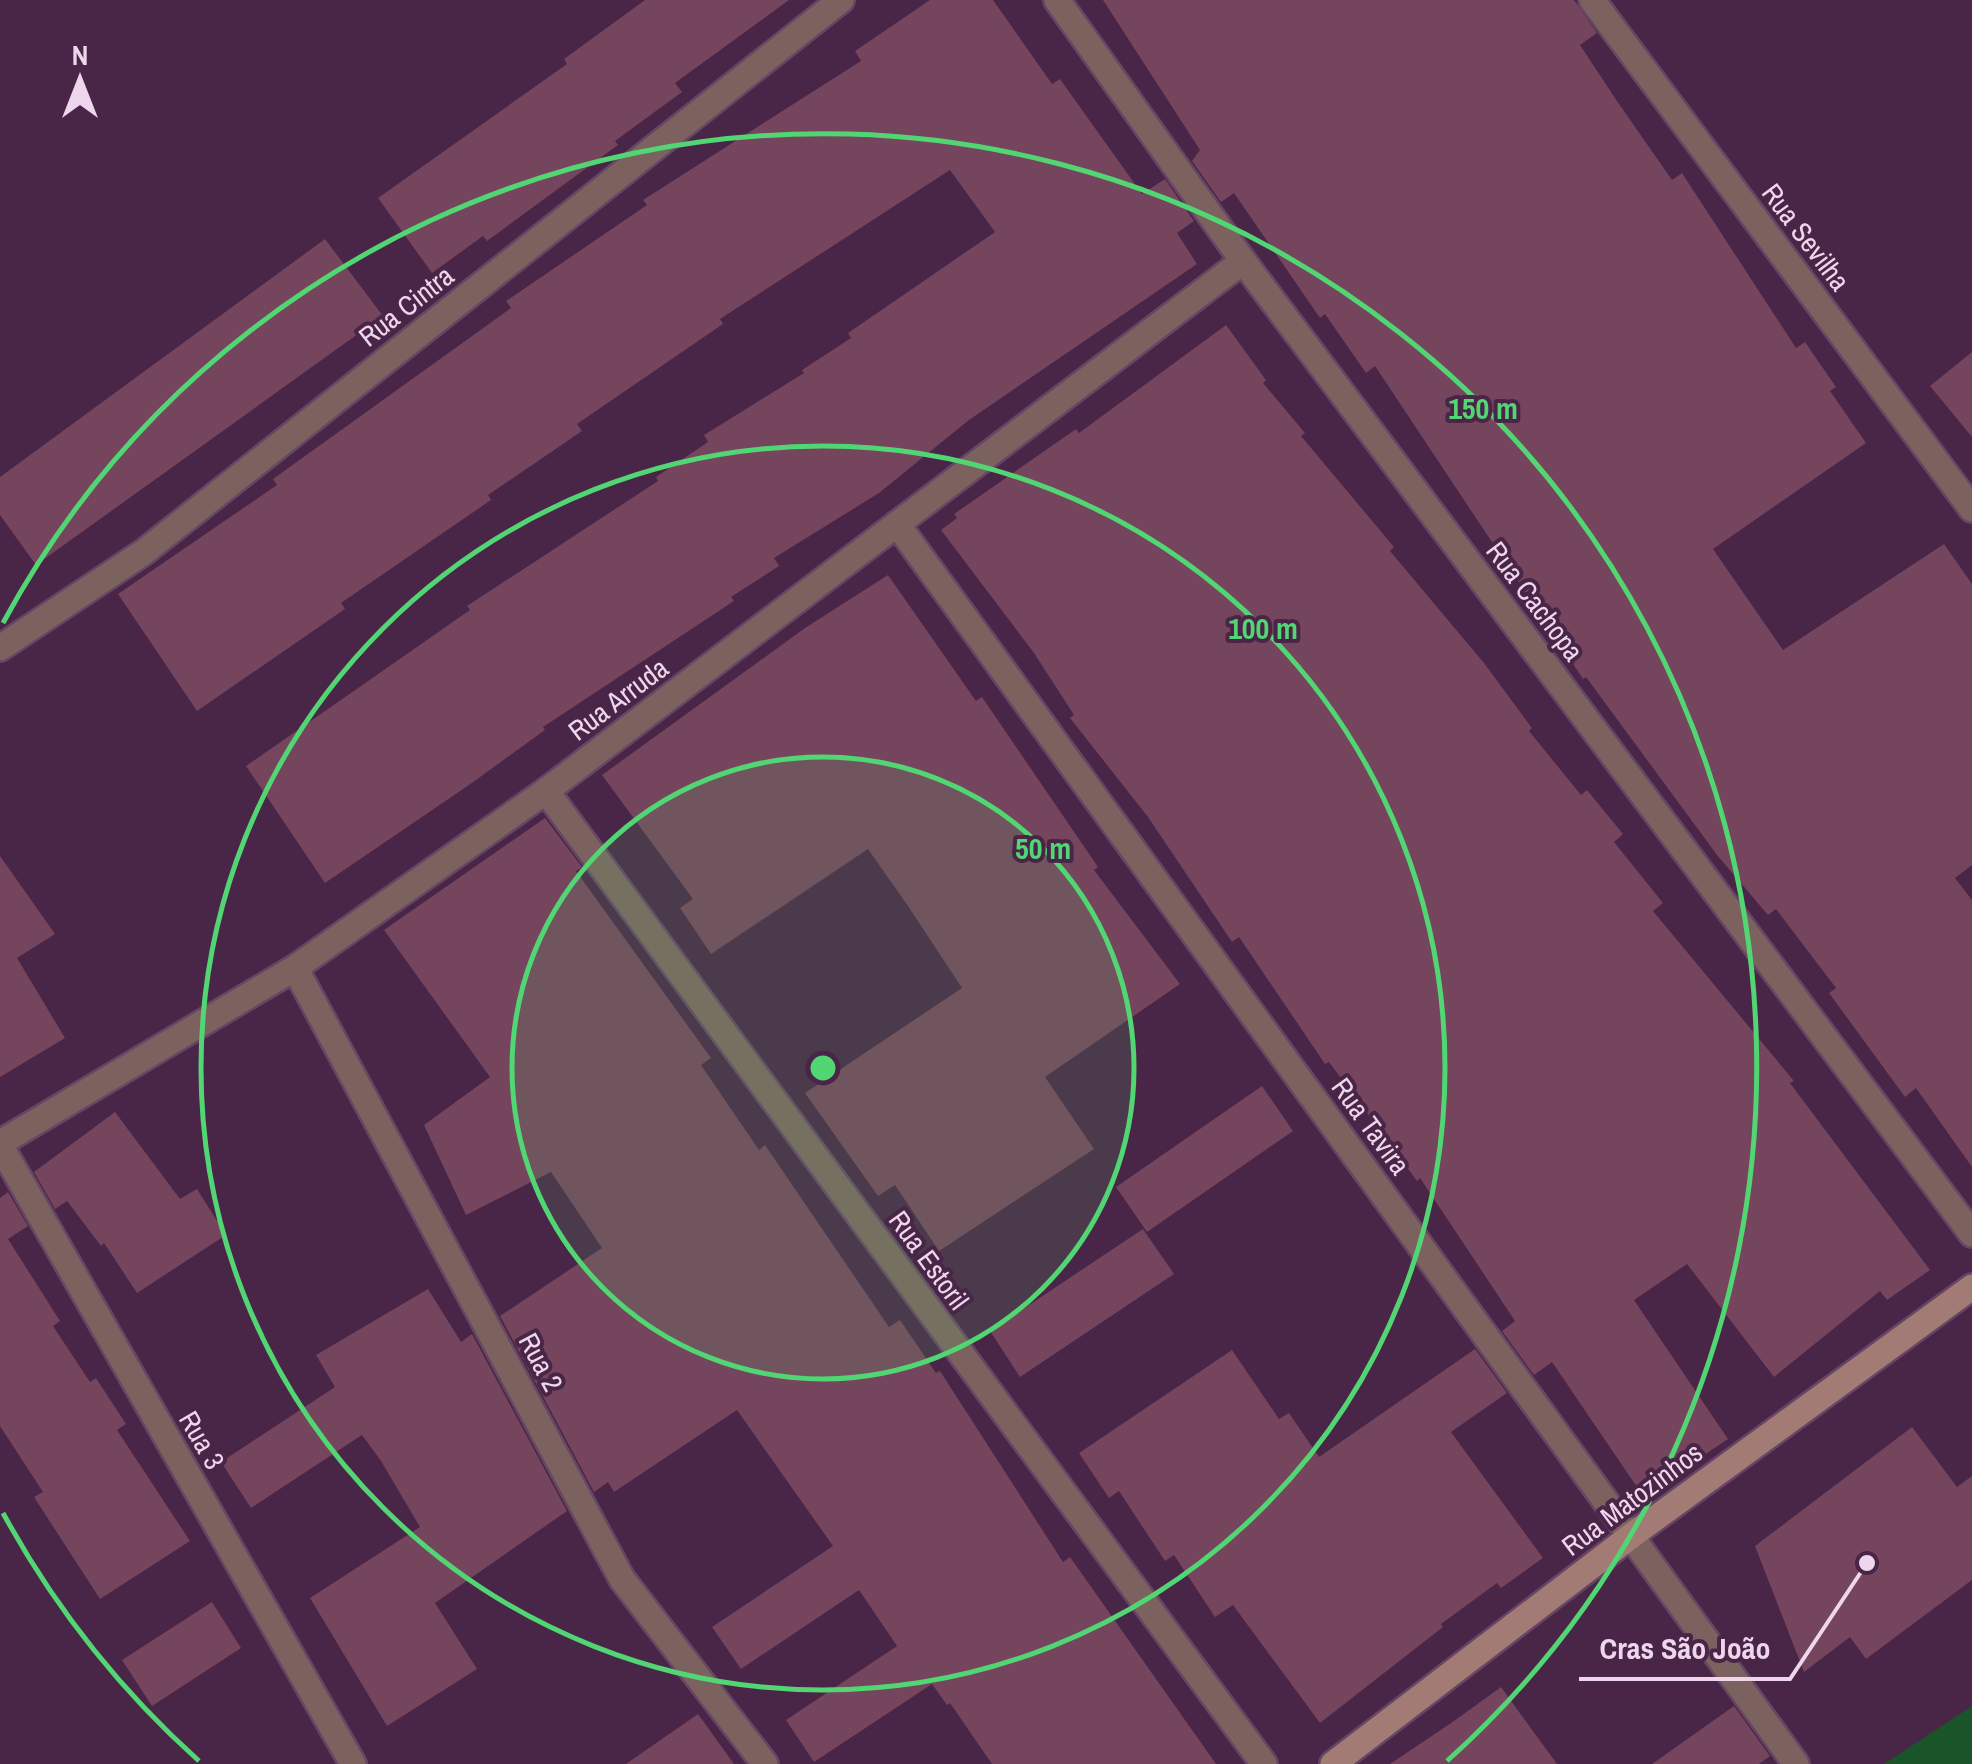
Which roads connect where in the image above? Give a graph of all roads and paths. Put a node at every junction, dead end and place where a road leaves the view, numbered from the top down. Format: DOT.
graph roads {
  1 [pos="841,0"];
  2 [pos="1057,0"];
  3 [pos="1592,0"];
  4 [pos="1243,261"];
  5 [pos="1972,509"];
  6 [pos="897,524"];
  7 [pos="0,648"];
  8 [pos="546,792"];
  9 [pos="296,968"];
  10 [pos="0,1144"];
  11 [pos="1972,1234"];
  12 [pos="1972,1287"];
  13 [pos="1631,1536"];
  14 [pos="353,1764"];
  15 [pos="766,1764"];
  16 [pos="1264,1764"];
  17 [pos="1333,1764"];
  18 [pos="1796,1764"];
  1 -- 7 [label="street, Rua Cintra"];
  2 -- 4 [label="street, Rua Cachopa"];
  3 -- 5 [label="street, Rua Sevilha"];
  4 -- 6 [label="street, Rua Arruda"];
  4 -- 11 [label="street, Rua Cachopa"];
  6 -- 8 [label="street, Rua Arruda"];
  6 -- 13 [label="street, Rua Tavira"];
  8 -- 9 [label="street, Rua Arruda"];
  8 -- 16 [label="street, Rua Estoril"];
  9 -- 10 [label="street, Rua Arruda"];
  9 -- 15 [label="street, Rua 2"];
  10 -- 14 [label="street, Rua 3"];
  12 -- 13 [label="street, Rua Matozinhos"];
  13 -- 17 [label="street, Rua Matozinhos"];
  13 -- 18 [label="street, Rua Tavira"];
}
